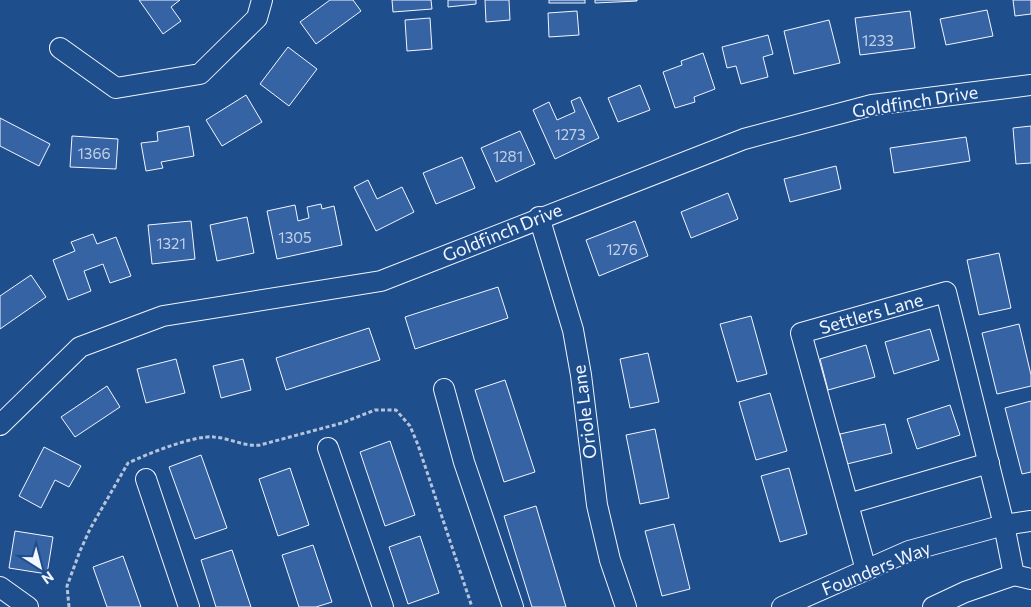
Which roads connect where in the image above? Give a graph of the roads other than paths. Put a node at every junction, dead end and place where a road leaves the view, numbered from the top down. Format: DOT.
graph roads {
  1 [pos="262,0"];
  2 [pos="60,48"];
  3 [pos="1031,84"];
  4 [pos="539,217"];
  5 [pos="444,389"];
  6 [pos="0,425"];
  7 [pos="328,448"];
  8 [pos="989,463"];
  9 [pos="146,479"];
  10 [pos="848,504"];
  11 [pos="1031,521"];
  12 [pos="1004,525"];
  13 [pos="866,570"];
  14 [pos="1022,577"];
  15 [pos="0,586"];
  16 [pos="28,607"];
  17 [pos="190,607"];
  18 [pos="383,607"];
  19 [pos="513,607"];
  20 [pos="626,607"];
  21 [pos="782,607"];
  22 [pos="933,607"];
  1 -- 2 [label="street"];
  3 -- 4 [label="street, Goldfinch Drive"];
  4 -- 6 [label="street, Goldfinch Drive"];
  4 -- 20 [label="street, Oriole Lane"];
  5 -- 19 [label="street"];
  7 -- 18 [label="street"];
  8 -- 10 [label="street"];
  8 -- 10 [label="street, Settlers Lane"];
  8 -- 12 [label="street, Settlers Lane"];
  9 -- 17 [label="street"];
  10 -- 13 [label="street, Settlers Lane"];
  11 -- 12 [label="street, Founders Way"];
  12 -- 13 [label="street, Founders Way"];
  12 -- 14 [label="street, Settlers Lane"];
  13 -- 21 [label="street, Founders Way"];
  14 -- 22 [label="street"];
  15 -- 16 [label="street"];
}
